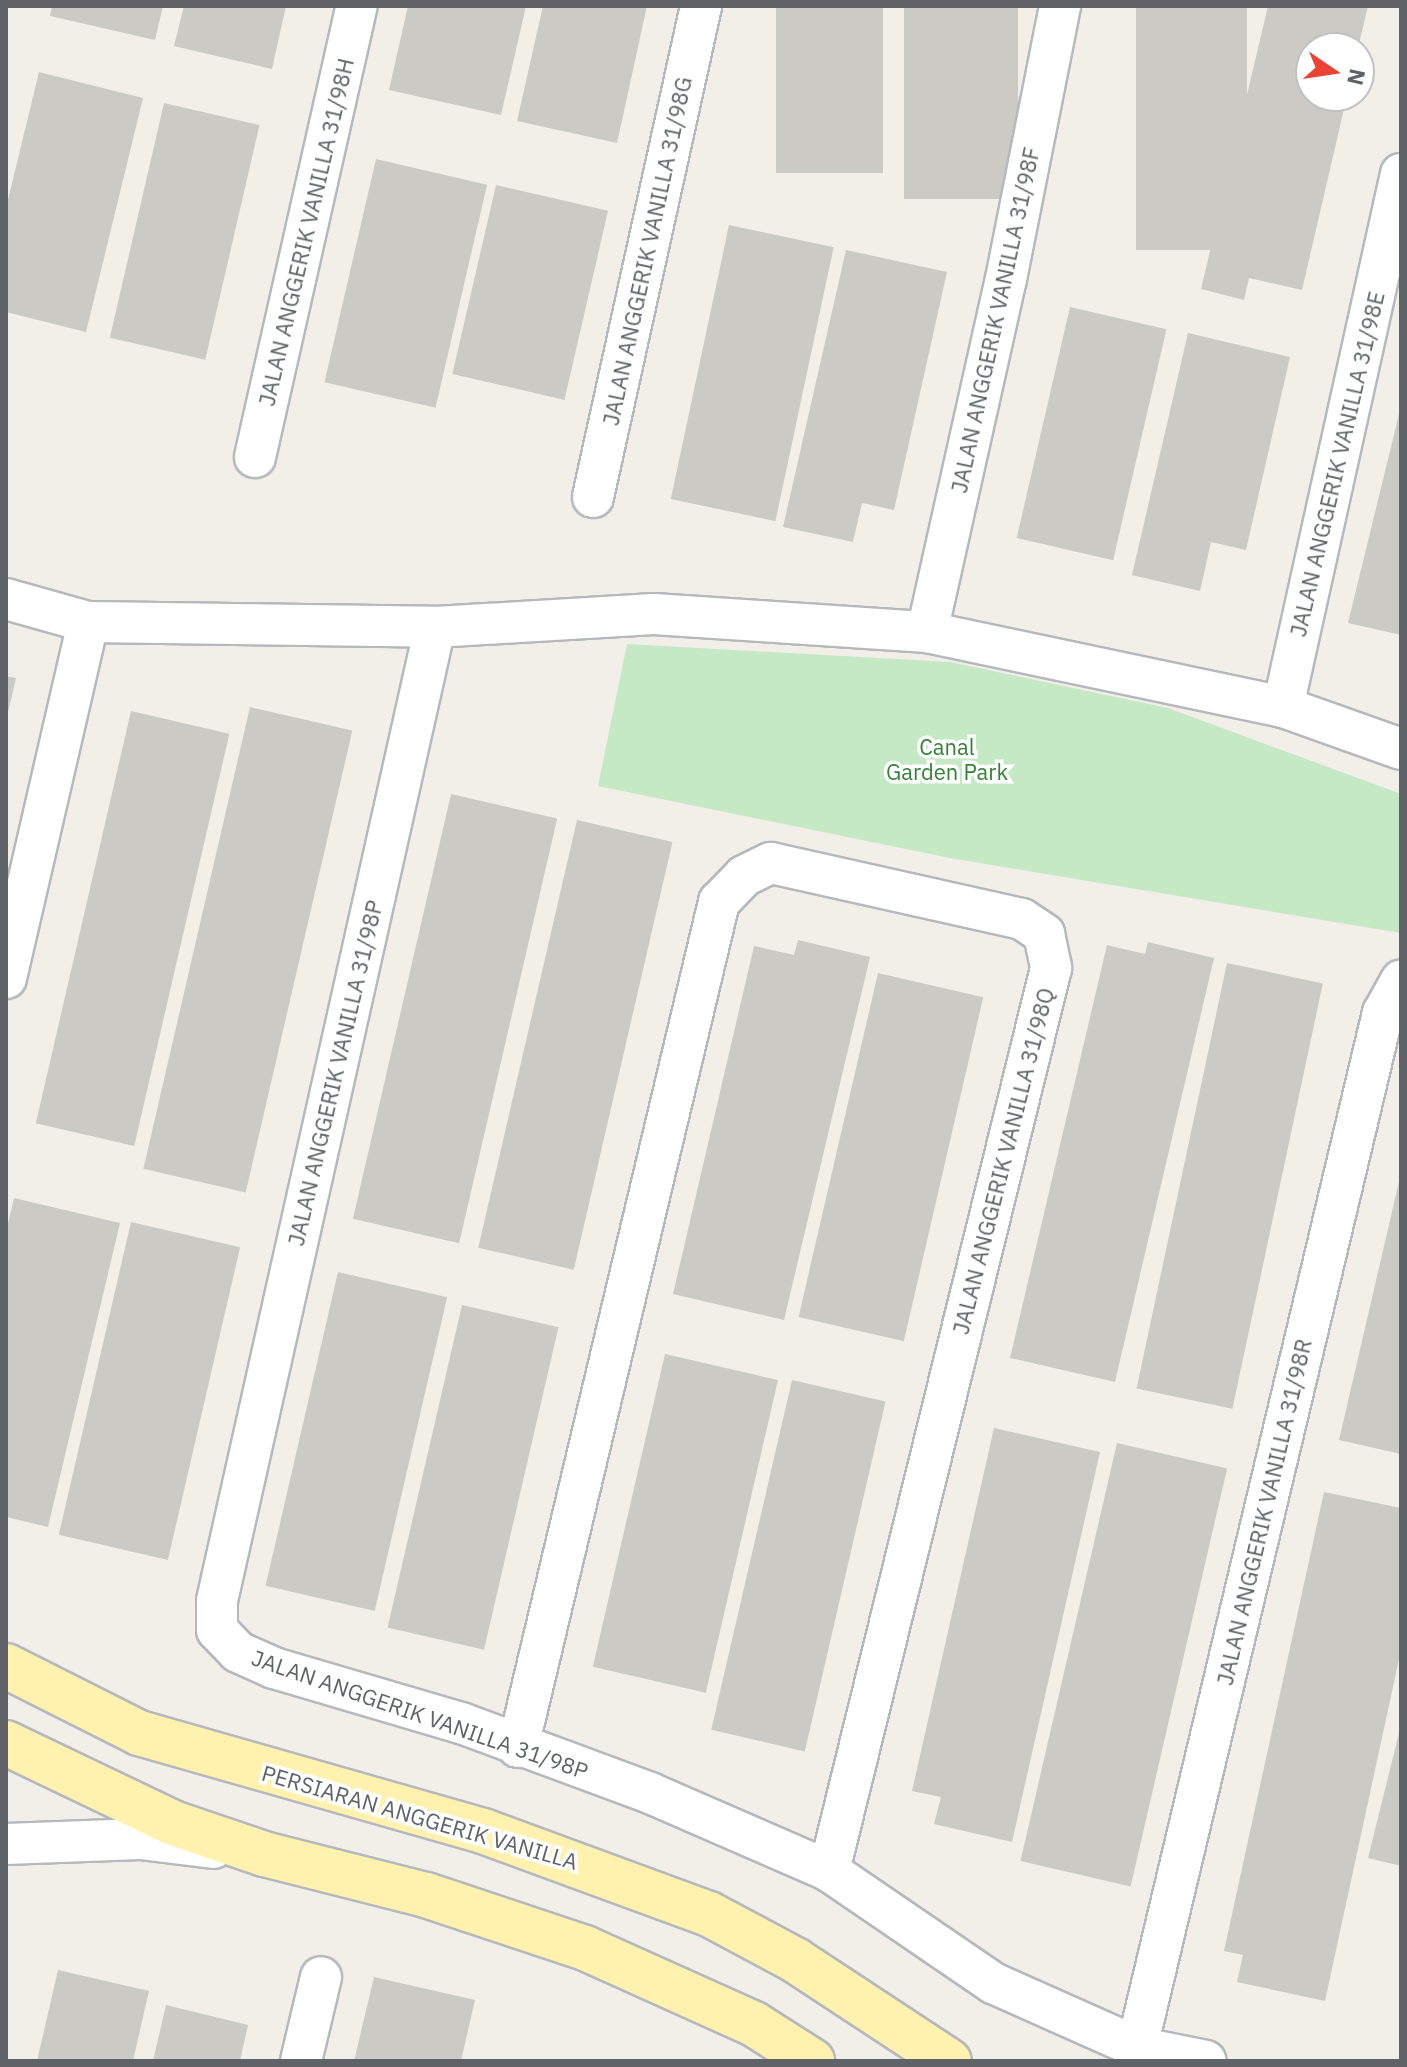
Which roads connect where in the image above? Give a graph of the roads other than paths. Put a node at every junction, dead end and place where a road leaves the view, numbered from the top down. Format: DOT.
graph roads {
  1 [pos="357,6"];
  2 [pos="701,6"];
  3 [pos="1060,6"];
  4 [pos="1401,174"];
  5 [pos="255,457"];
  6 [pos="593,497"];
  7 [pos="6,599"];
  8 [pos="88,622"];
  9 [pos="435,627"];
  10 [pos="927,632"];
  11 [pos="1283,707"];
  12 [pos="1401,749"];
  13 [pos="6,978"];
  14 [pos="1401,981"];
  15 [pos="6,1666"];
  16 [pos="6,1743"];
  17 [pos="518,1747"];
  18 [pos="6,1844"];
  19 [pos="264,1854"];
  20 [pos="829,1871"];
  21 [pos="321,1977"];
  22 [pos="1137,2047"];
  23 [pos="301,2061"];
  24 [pos="812,2061"];
  25 [pos="949,2061"];
  26 [pos="1206,2061"];
  1 -- 5 [label="street, JALAN ANGGERIK VANILLA 31/98H"];
  2 -- 6 [label="street, JALAN ANGGERIK VANILLA 31/98G"];
  3 -- 10 [label="street, JALAN ANGGERIK VANILLA 31/98F"];
  4 -- 11 [label="street, JALAN ANGGERIK VANILLA 31/98E"];
  7 -- 8 [label="street"];
  8 -- 9 [label="street"];
  8 -- 13 [label="street"];
  9 -- 10 [label="street"];
  9 -- 17 [label="street, JALAN ANGGERIK VANILLA 31/98P"];
  10 -- 11 [label="street"];
  11 -- 12 [label="street"];
  14 -- 22 [label="street, JALAN ANGGERIK VANILLA 31/98R"];
  15 -- 25 [label="main road, PERSIARAN ANGGERIK VANILLA"];
  16 -- 19 [label="main road"];
  17 -- 20 [label="street, JALAN ANGGERIK VANILLA 31/98P"];
  17 -- 20 [label="street, JALAN ANGGERIK VANILLA 31/98Q"];
  18 -- 19 [label="street"];
  19 -- 24 [label="main road"];
  20 -- 22 [label="street, JALAN ANGGERIK VANILLA 31/98P"];
  21 -- 23 [label="street"];
  22 -- 26 [label="street, JALAN ANGGERIK VANILLA 31/98P"];
}
